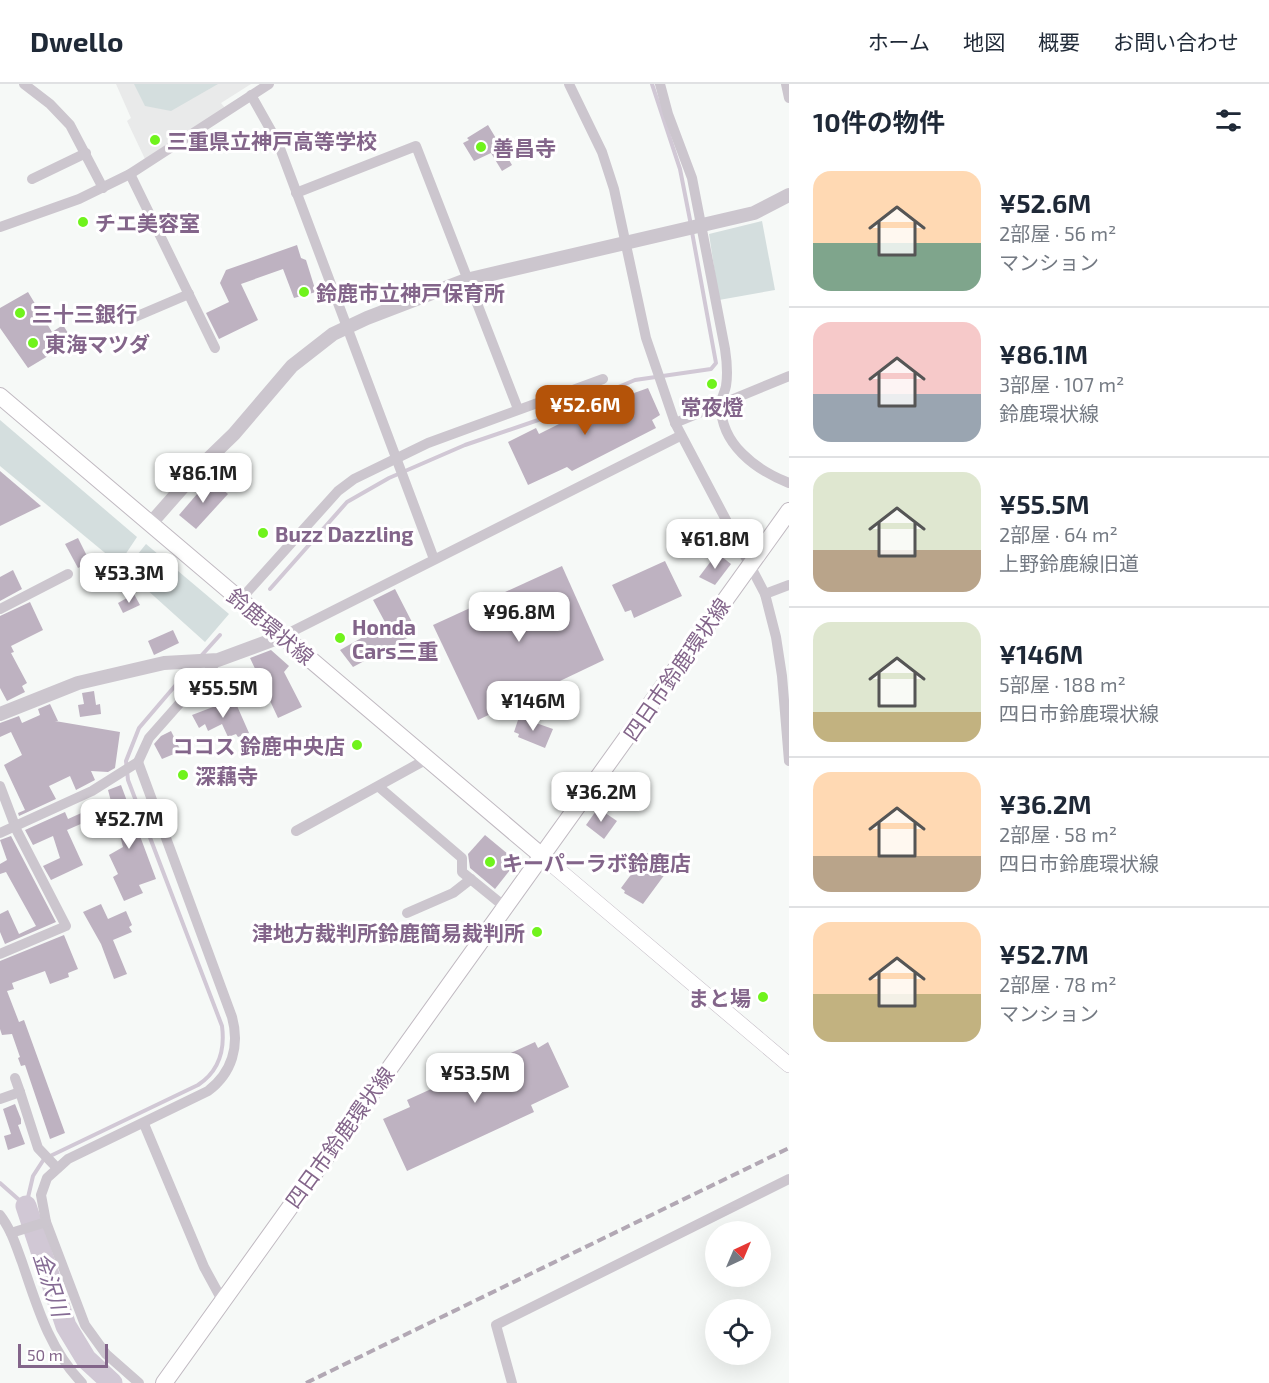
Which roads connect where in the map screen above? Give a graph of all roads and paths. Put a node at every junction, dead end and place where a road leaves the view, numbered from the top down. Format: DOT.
graph roads {
  1 [pos="24,84"];
  2 [pos="269,84"];
  3 [pos="569,84"];
  4 [pos="660,84"];
  5 [pos="786,84"];
  6 [pos="251,95"];
  7 [pos="789,98"];
  8 [pos="86,153"];
  9 [pos="130,174"];
  10 [pos="32,180"];
  11 [pos="103,188"];
  12 [pos="296,193"];
  13 [pos="789,195"];
  14 [pos="1,223"];
  15 [pos="700,226"];
  16 [pos="626,243"];
  17 [pos="466,280"];
  18 [pos="189,294"];
  19 [pos="135,317"];
  20 [pos="348,327"];
  21 [pos="214,348"];
  22 [pos="789,376"];
  23 [pos="603,379"];
  24 [pos="0,396"];
  25 [pos="721,402"];
  26 [pos="518,410"];
  27 [pos="675,423"];
  28 [pos="680,436"];
  29 [pos="399,461"];
  30 [pos="789,483"];
  31 [pos="789,511"];
  32 [pos="151,523"];
  33 [pos="434,559"];
  34 [pos="749,566"];
  35 [pos="68,574"];
  36 [pos="789,585"];
  37 [pos="765,594"];
  38 [pos="240,600"];
  39 [pos="0,609"];
  40 [pos="283,636"];
  41 [pos="213,661"];
  42 [pos="0,714"];
  43 [pos="427,759"];
  44 [pos="789,761"];
  45 [pos="136,764"];
  46 [pos="0,786"];
  47 [pos="379,787"];
  48 [pos="17,826"];
  49 [pos="296,831"];
  50 [pos="0,833"];
  51 [pos="542,856"];
  52 [pos="471,879"];
  53 [pos="505,907"];
  54 [pos="407,913"];
  55 [pos="1,950"];
  56 [pos="789,1065"];
  57 [pos="15,1078"];
  58 [pos="20,1092"];
  59 [pos="0,1099"];
  60 [pos="144,1124"];
  61 [pos="55,1166"];
  62 [pos="789,1179"];
  63 [pos="0,1215"];
  64 [pos="44,1222"];
  65 [pos="13,1232"];
  66 [pos="222,1300"];
  67 [pos="82,1383"];
  68 [pos="139,1383"];
  69 [pos="164,1383"];
  70 [pos="512,1383"];
  1 -- 8 [label="street"];
  2 -- 6 [label="street"];
  3 -- 16 [label="street"];
  4 -- 15 [label="street"];
  5 -- 7 [label="street"];
  6 -- 9 [label="street"];
  6 -- 12 [label="street"];
  8 -- 10 [label="street"];
  8 -- 11 [label="street"];
  9 -- 11 [label="street"];
  9 -- 18 [label="street"];
  11 -- 14 [label="street"];
  12 -- 17 [label="street"];
  12 -- 20 [label="street"];
  13 -- 15 [label="street"];
  15 -- 16 [label="street"];
  15 -- 25 [label="street"];
  16 -- 17 [label="street"];
  16 -- 27 [label="street"];
  17 -- 20 [label="street"];
  17 -- 26 [label="street"];
  18 -- 19 [label="street"];
  18 -- 21 [label="street"];
  20 -- 29 [label="street"];
  20 -- 32 [label="street"];
  22 -- 25 [label="street"];
  23 -- 26 [label="street"];
  24 -- 32 [label="main road, 鈴鹿環状線"];
  25 -- 27 [label="street"];
  25 -- 30 [label="street"];
  26 -- 29 [label="street"];
  27 -- 28 [label="street"];
  28 -- 33 [label="street"];
  28 -- 34 [label="street"];
  29 -- 33 [label="street"];
  29 -- 38 [label="street"];
  31 -- 34 [label="main road, 四日市鈴鹿環状線"];
  32 -- 38 [label="main road, 鈴鹿環状線"];
  33 -- 40 [label="street"];
  34 -- 37 [label="street"];
  34 -- 51 [label="main road, 四日市鈴鹿環状線"];
  35 -- 39 [label="street"];
  36 -- 37 [label="street"];
  37 -- 44 [label="street"];
  38 -- 40 [label="main road, 鈴鹿環状線"];
  40 -- 41 [label="street"];
  40 -- 43 [label="main road, 鈴鹿環状線"];
  41 -- 42 [label="street"];
  41 -- 45 [label="street"];
  43 -- 47 [label="street"];
  43 -- 51 [label="main road, 鈴鹿環状線"];
  45 -- 48 [label="street"];
  45 -- 60 [label="street"];
  46 -- 48 [label="street"];
  47 -- 49 [label="street"];
  47 -- 52 [label="street"];
  48 -- 50 [label="street"];
  48 -- 55 [label="street"];
  51 -- 53 [label="main road, 四日市鈴鹿環状線"];
  51 -- 56 [label="main road"];
  52 -- 53 [label="street"];
  52 -- 54 [label="street"];
  53 -- 66 [label="main road, 四日市鈴鹿環状線"];
  57 -- 58 [label="street"];
  58 -- 59 [label="street"];
  58 -- 61 [label="street"];
  60 -- 61 [label="street"];
  60 -- 66 [label="street"];
  61 -- 64 [label="street"];
  62 -- 70 [label="street"];
  63 -- 65 [label="street"];
  64 -- 65 [label="street"];
  64 -- 68 [label="street"];
  65 -- 67 [label="street"];
  66 -- 69 [label="main road, 四日市鈴鹿環状線"];
}
